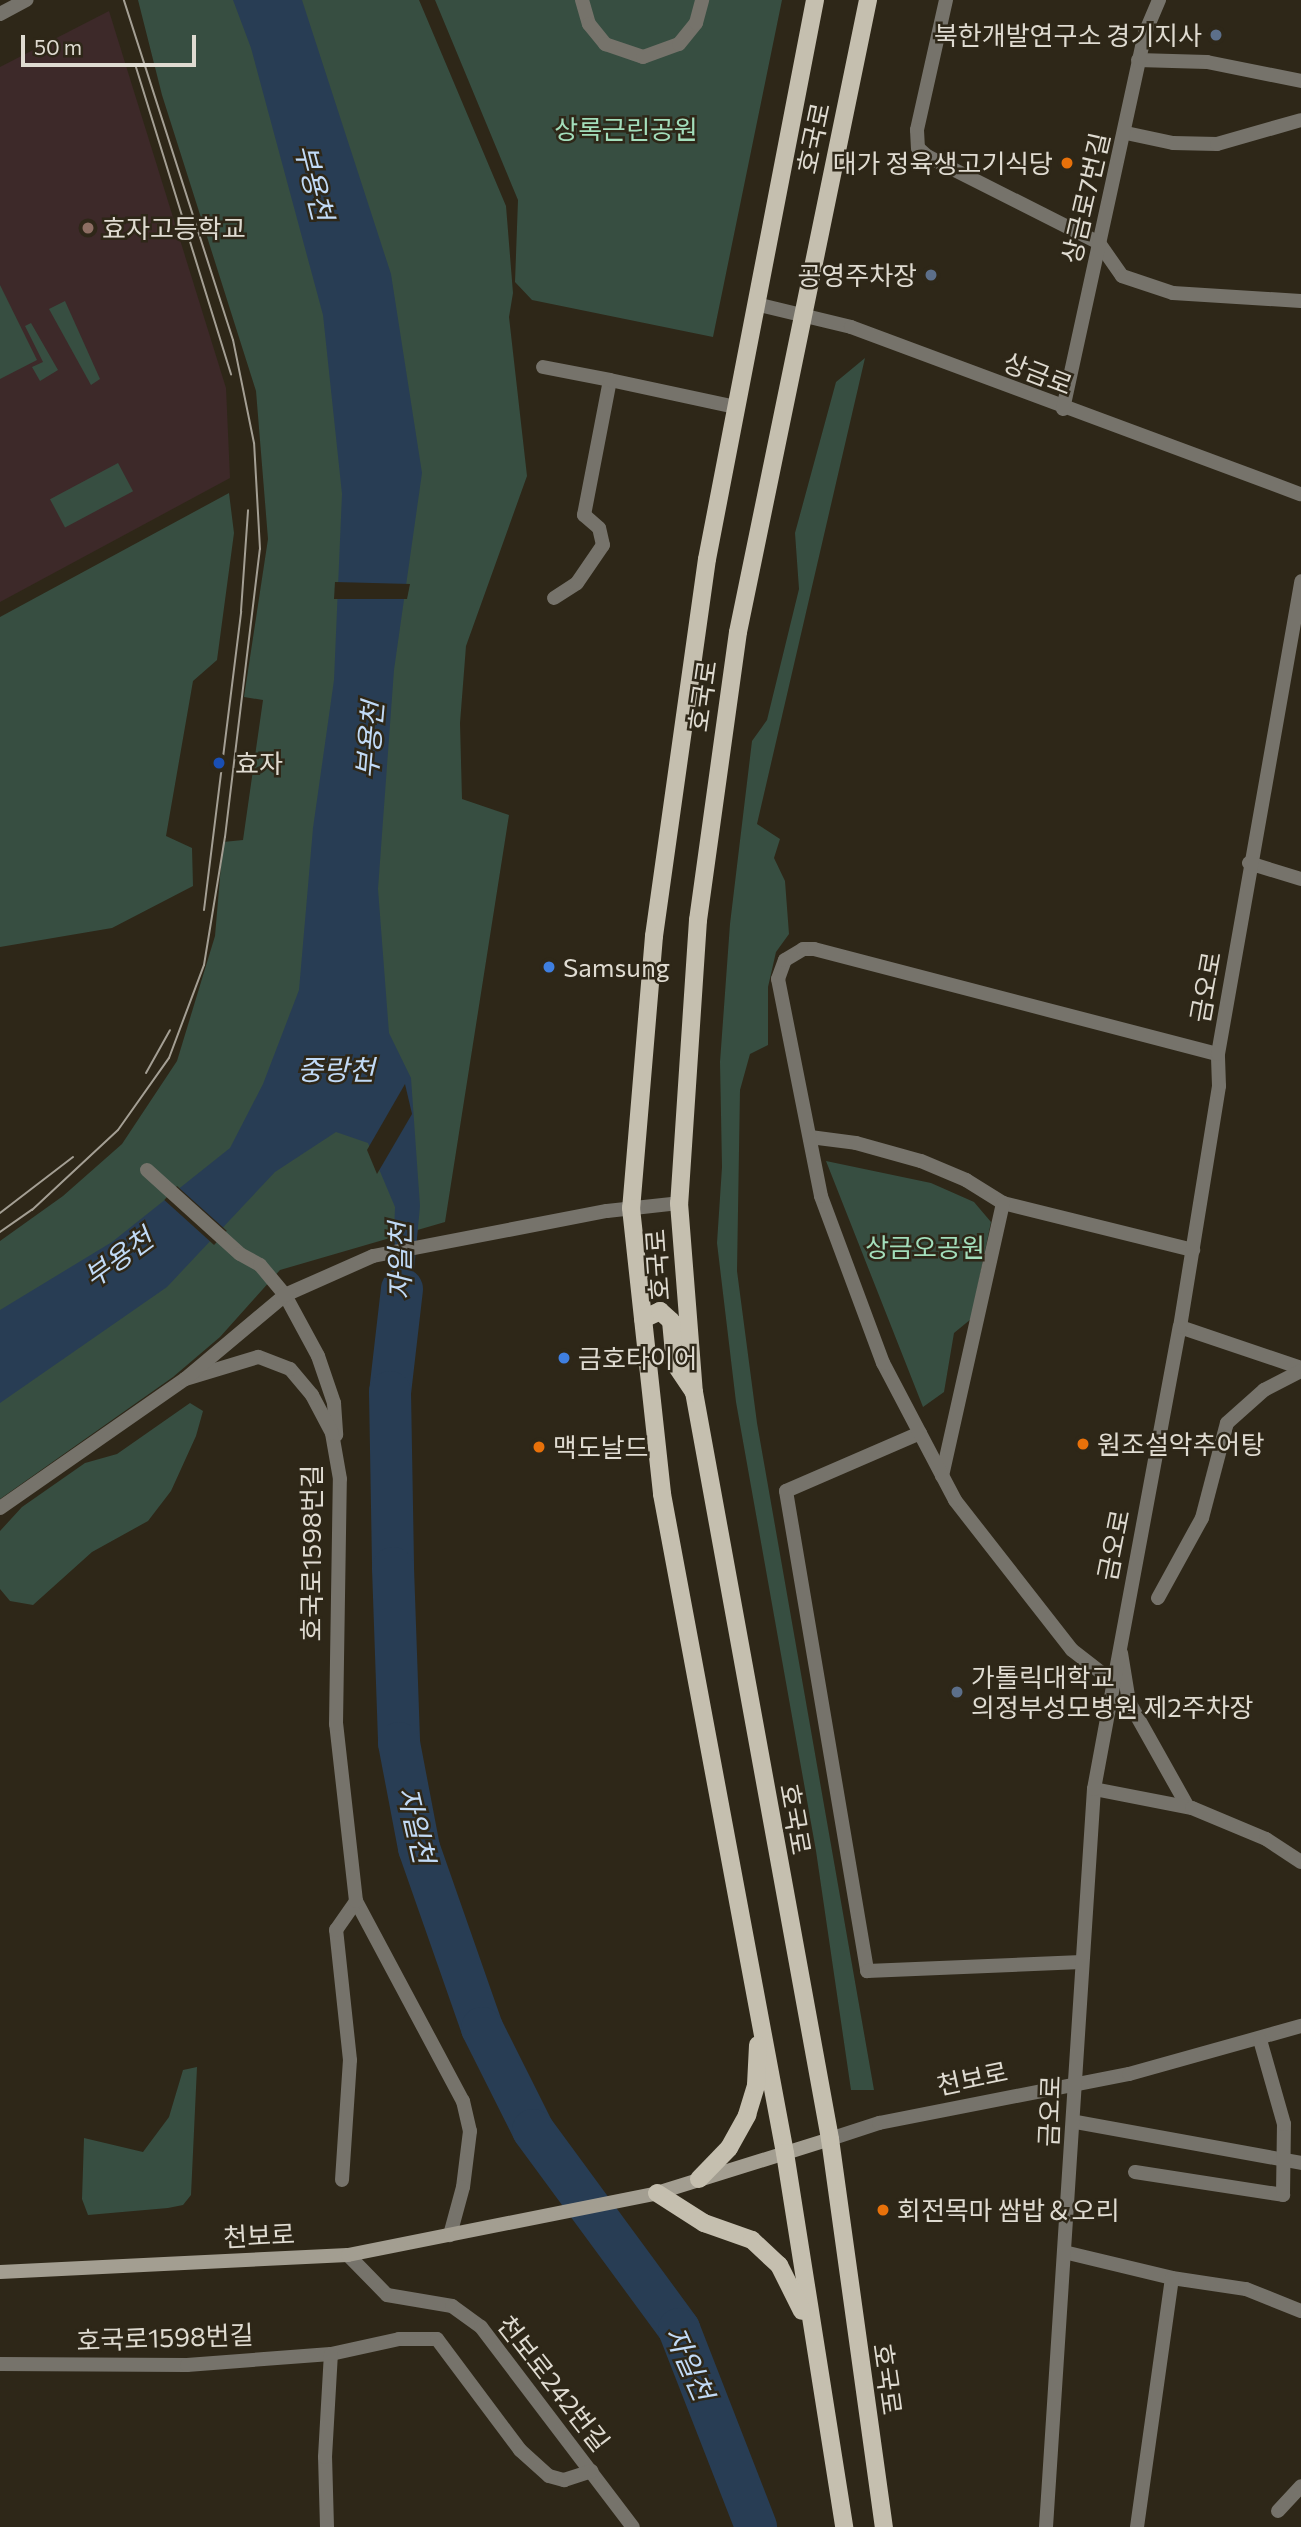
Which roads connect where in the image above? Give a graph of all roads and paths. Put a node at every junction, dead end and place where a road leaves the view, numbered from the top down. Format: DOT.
graph roads {
  1 [pos="26,0"];
  2 [pos="582,0"];
  3 [pos="702,0"];
  4 [pos="815,0"];
  5 [pos="868,0"];
  6 [pos="946,0"];
  7 [pos="1159,0"];
  8 [pos="0,14"];
  9 [pos="1138,60"];
  10 [pos="1301,81"];
  11 [pos="1301,120"];
  12 [pos="1126,133"];
  13 [pos="1099,243"];
  14 [pos="1301,301"];
  15 [pos="756,304"];
  16 [pos="803,314"];
  17 [pos="543,366"];
  18 [pos="610,380"];
  19 [pos="736,407"];
  20 [pos="1063,409"];
  21 [pos="1301,494"];
  22 [pos="1301,581"];
  23 [pos="554,598"];
  24 [pos="1249,863"];
  25 [pos="1301,879"];
  26 [pos="1218,1054"];
  27 [pos="810,1137"];
  28 [pos="148,1170"];
  29 [pos="679,1203"];
  30 [pos="1003,1203"];
  31 [pos="631,1208"];
  32 [pos="1193,1250"];
  33 [pos="285,1295"];
  34 [pos="643,1319"];
  35 [pos="1180,1327"];
  36 [pos="1301,1370"];
  37 [pos="185,1379"];
  38 [pos="694,1392"];
  39 [pos="920,1433"];
  40 [pos="942,1476"];
  41 [pos="340,1479"];
  42 [pos="0,1508"];
  43 [pos="1158,1598"];
  44 [pos="1120,1645"];
  45 [pos="1112,1681"];
  46 [pos="1094,1789"];
  47 [pos="1188,1807"];
  48 [pos="1301,1862"];
  49 [pos="356,1901"];
  50 [pos="1082,1962"];
  51 [pos="760,2017"];
  52 [pos="1301,2026"];
  53 [pos="1260,2040"];
  54 [pos="1074,2082"];
  55 [pos="1076,2122"];
  56 [pos="830,2138"];
  57 [pos="785,2152"];
  58 [pos="1294,2161"];
  59 [pos="1135,2172"];
  60 [pos="699,2179"];
  61 [pos="342,2180"];
  62 [pos="657,2193"];
  63 [pos="450,2235"];
  64 [pos="1064,2252"];
  65 [pos="348,2255"];
  66 [pos="0,2272"];
  67 [pos="1172,2278"];
  68 [pos="1301,2311"];
  69 [pos="813,2342"];
  70 [pos="331,2354"];
  71 [pos="0,2364"];
  72 [pos="592,2471"];
  73 [pos="1301,2486"];
  74 [pos="1278,2511"];
  75 [pos="327,2527"];
  76 [pos="633,2527"];
  77 [pos="844,2527"];
  78 [pos="884,2527"];
  79 [pos="1046,2527"];
  80 [pos="1137,2527"];
  1 -- 8 [label="street"];
  2 -- 3 [label="street"];
  4 -- 15 [label="main road, 호국로"];
  5 -- 16 [label="main road, 호국로"];
  6 -- 13 [label="street"];
  7 -- 9 [label="street, 상금로7번길"];
  9 -- 10 [label="street"];
  9 -- 12 [label="street, 상금로7번길"];
  11 -- 12 [label="street"];
  12 -- 13 [label="street, 상금로7번길"];
  13 -- 14 [label="street"];
  13 -- 20 [label="street, 상금로7번길"];
  15 -- 16 [label="street, 상금로"];
  15 -- 19 [label="main road, 호국로"];
  16 -- 20 [label="street, 상금로"];
  16 -- 29 [label="main road, 호국로"];
  17 -- 18 [label="street"];
  18 -- 19 [label="street"];
  18 -- 23 [label="street"];
  19 -- 31 [label="main road, 호국로"];
  20 -- 21 [label="street, 상금로"];
  22 -- 24 [label="street, 금오로"];
  24 -- 25 [label="street"];
  24 -- 26 [label="street, 금오로"];
  26 -- 27 [label="street"];
  26 -- 32 [label="street, 금오로"];
  27 -- 30 [label="street"];
  27 -- 39 [label="street"];
  28 -- 33 [label="street"];
  29 -- 31 [label="street"];
  29 -- 38 [label="main road, 호국로"];
  30 -- 32 [label="street"];
  30 -- 40 [label="street"];
  31 -- 33 [label="street"];
  31 -- 34 [label="main road, 호국로"];
  32 -- 35 [label="street, 금오로"];
  33 -- 37 [label="street"];
  33 -- 41 [label="street"];
  34 -- 38 [label="main road"];
  34 -- 51 [label="main road, 호국로"];
  35 -- 36 [label="street"];
  35 -- 44 [label="street, 금오로"];
  36 -- 43 [label="street"];
  37 -- 41 [label="street, 호국로1598번길"];
  37 -- 42 [label="street"];
  38 -- 56 [label="main road, 호국로"];
  39 -- 40 [label="street"];
  39 -- 50 [label="street"];
  40 -- 45 [label="street"];
  41 -- 49 [label="street, 호국로1598번길"];
  44 -- 45 [label="street, 금오로"];
  44 -- 47 [label="street"];
  45 -- 46 [label="street, 금오로"];
  46 -- 47 [label="street"];
  46 -- 50 [label="street, 금오로"];
  47 -- 48 [label="street"];
  49 -- 61 [label="street"];
  49 -- 63 [label="street"];
  50 -- 54 [label="street, 금오로"];
  51 -- 57 [label="main road, 호국로"];
  51 -- 60 [label="main road"];
  52 -- 53 [label="street, 천보로"];
  53 -- 54 [label="street, 천보로"];
  53 -- 58 [label="street"];
  54 -- 55 [label="street, 금오로"];
  54 -- 56 [label="street, 천보로"];
  55 -- 58 [label="street"];
  55 -- 64 [label="street, 금오로"];
  56 -- 57 [label="main road, 천보로"];
  56 -- 78 [label="main road, 호국로"];
  57 -- 60 [label="main road, 천보로"];
  57 -- 69 [label="main road, 호국로"];
  58 -- 59 [label="street"];
  60 -- 62 [label="main road, 천보로"];
  62 -- 63 [label="main road, 천보로"];
  62 -- 69 [label="main road"];
  63 -- 65 [label="main road, 천보로"];
  64 -- 67 [label="street"];
  64 -- 79 [label="street, 금오로"];
  65 -- 66 [label="main road, 천보로"];
  65 -- 72 [label="street, 천보로242번길"];
  67 -- 68 [label="street"];
  67 -- 80 [label="street"];
  69 -- 77 [label="main road, 호국로"];
  70 -- 71 [label="street, 호국로1598번길"];
  70 -- 72 [label="street, 호국로1598번길"];
  70 -- 75 [label="street"];
  72 -- 76 [label="street, 천보로242번길"];
  73 -- 74 [label="street"];
}
